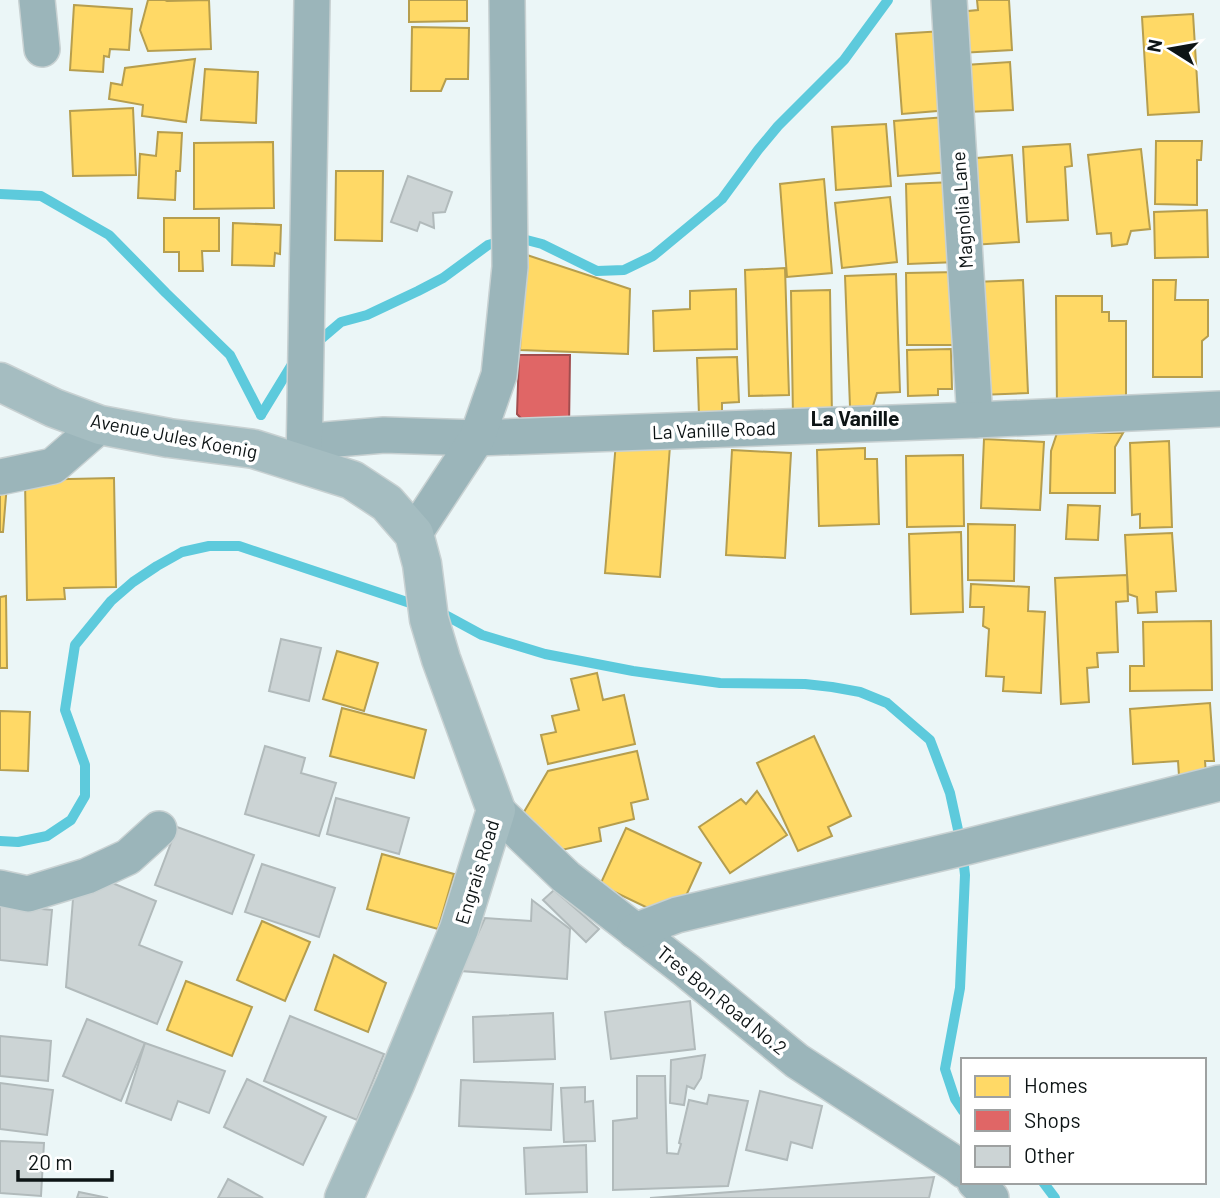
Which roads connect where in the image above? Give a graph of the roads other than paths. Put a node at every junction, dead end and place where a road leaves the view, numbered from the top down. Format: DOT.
graph roads {
  1 [pos="37,0"];
  2 [pos="312,0"];
  3 [pos="507,0"];
  4 [pos="949,0"];
  5 [pos="42,49"];
  6 [pos="0,382"];
  7 [pos="1220,409"];
  8 [pos="975,420"];
  9 [pos="100,425"];
  10 [pos="477,438"];
  11 [pos="304,465"];
  12 [pos="0,477"];
  13 [pos="418,549"];
  14 [pos="1220,783"];
  15 [pos="496,810"];
  16 [pos="159,829"];
  17 [pos="0,888"];
  18 [pos="635,931"];
  19 [pos="961,1168"];
  20 [pos="977,1184"];
  21 [pos="344,1198"];
  22 [pos="991,1198"];
  1 -- 5 [label="street"];
  2 -- 11 [label="street"];
  3 -- 10 [label="street"];
  4 -- 8 [label="street, Magnolia Lane"];
  6 -- 9 [label="street, Avenue Jules Koenig"];
  7 -- 8 [label="street, La Vanille Road"];
  8 -- 10 [label="street, La Vanille Road"];
  9 -- 11 [label="street, Avenue Jules Koenig"];
  9 -- 12 [label="street"];
  10 -- 11 [label="street, La Vanille Road"];
  10 -- 13 [label="street"];
  11 -- 13 [label="street, Avenue Jules Koenig"];
  13 -- 15 [label="street, Engrais Road"];
  14 -- 18 [label="street"];
  15 -- 18 [label="street, Tres Bon Road No.2"];
  15 -- 21 [label="street, Engrais Road"];
  16 -- 17 [label="street"];
  18 -- 19 [label="street, Tres Bon Road No.2"];
  20 -- 22 [label="street"];
}
